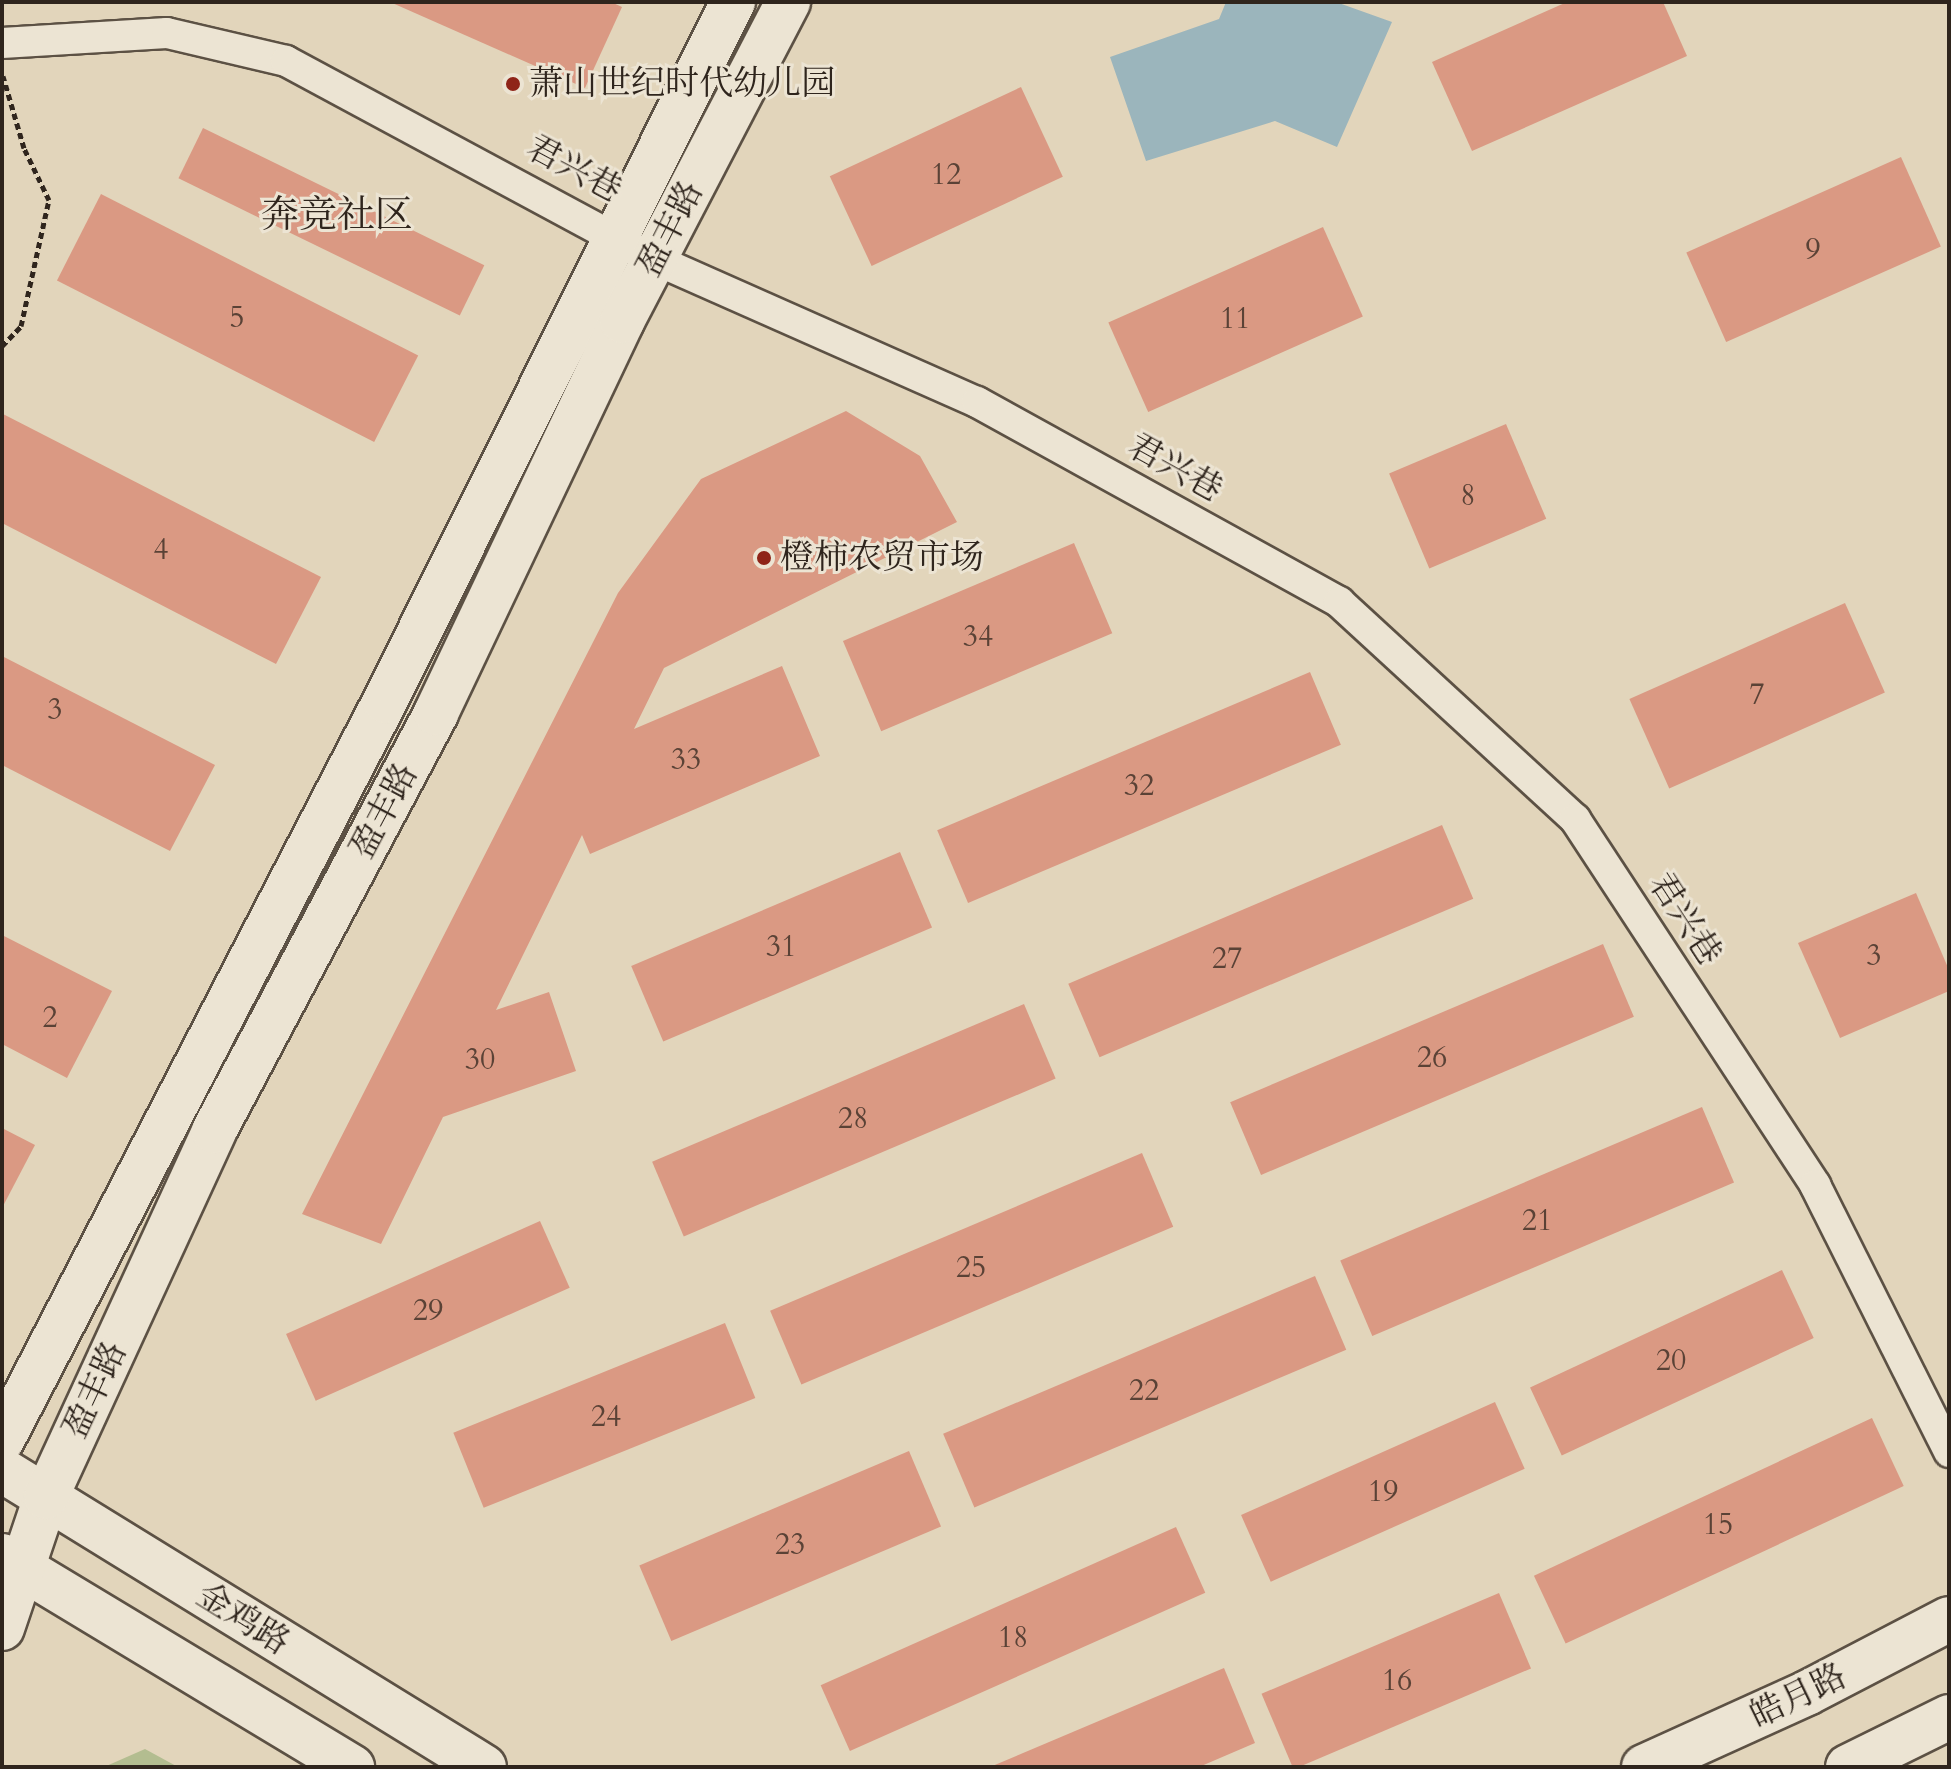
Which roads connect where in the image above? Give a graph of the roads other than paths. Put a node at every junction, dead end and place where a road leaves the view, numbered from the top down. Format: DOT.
graph roads {
  1 [pos="733,2"];
  2 [pos="788,2"];
  3 [pos="2,43"];
  4 [pos="617,235"];
  5 [pos="654,259"];
  6 [pos="2,1440"];
  7 [pos="1949,1452"];
  8 [pos="2,1470"];
  9 [pos="46,1497"];
  10 [pos="11,1562"];
  11 [pos="1949,1619"];
  12 [pos="2,1628"];
  13 [pos="1949,1717"];
  14 [pos="352,1767"];
  15 [pos="484,1767"];
  16 [pos="1644,1767"];
  17 [pos="1848,1767"];
  1 -- 4 [label="main road, 盈丰路"];
  2 -- 5 [label="main road, 盈丰路"];
  3 -- 4 [label="street, 君兴巷"];
  4 -- 5 [label="street, 君兴巷"];
  4 -- 6 [label="main road, 盈丰路"];
  5 -- 7 [label="street, 君兴巷"];
  5 -- 9 [label="main road, 盈丰路"];
  8 -- 9 [label="main road, 金鸡路"];
  9 -- 10 [label="main road, 盈丰路"];
  9 -- 15 [label="main road, 金鸡路"];
  10 -- 12 [label="main road, 盈丰路"];
  10 -- 14 [label="main road, 金鸡路"];
  11 -- 16 [label="main road, 皓月路"];
  13 -- 17 [label="main road"];
}
